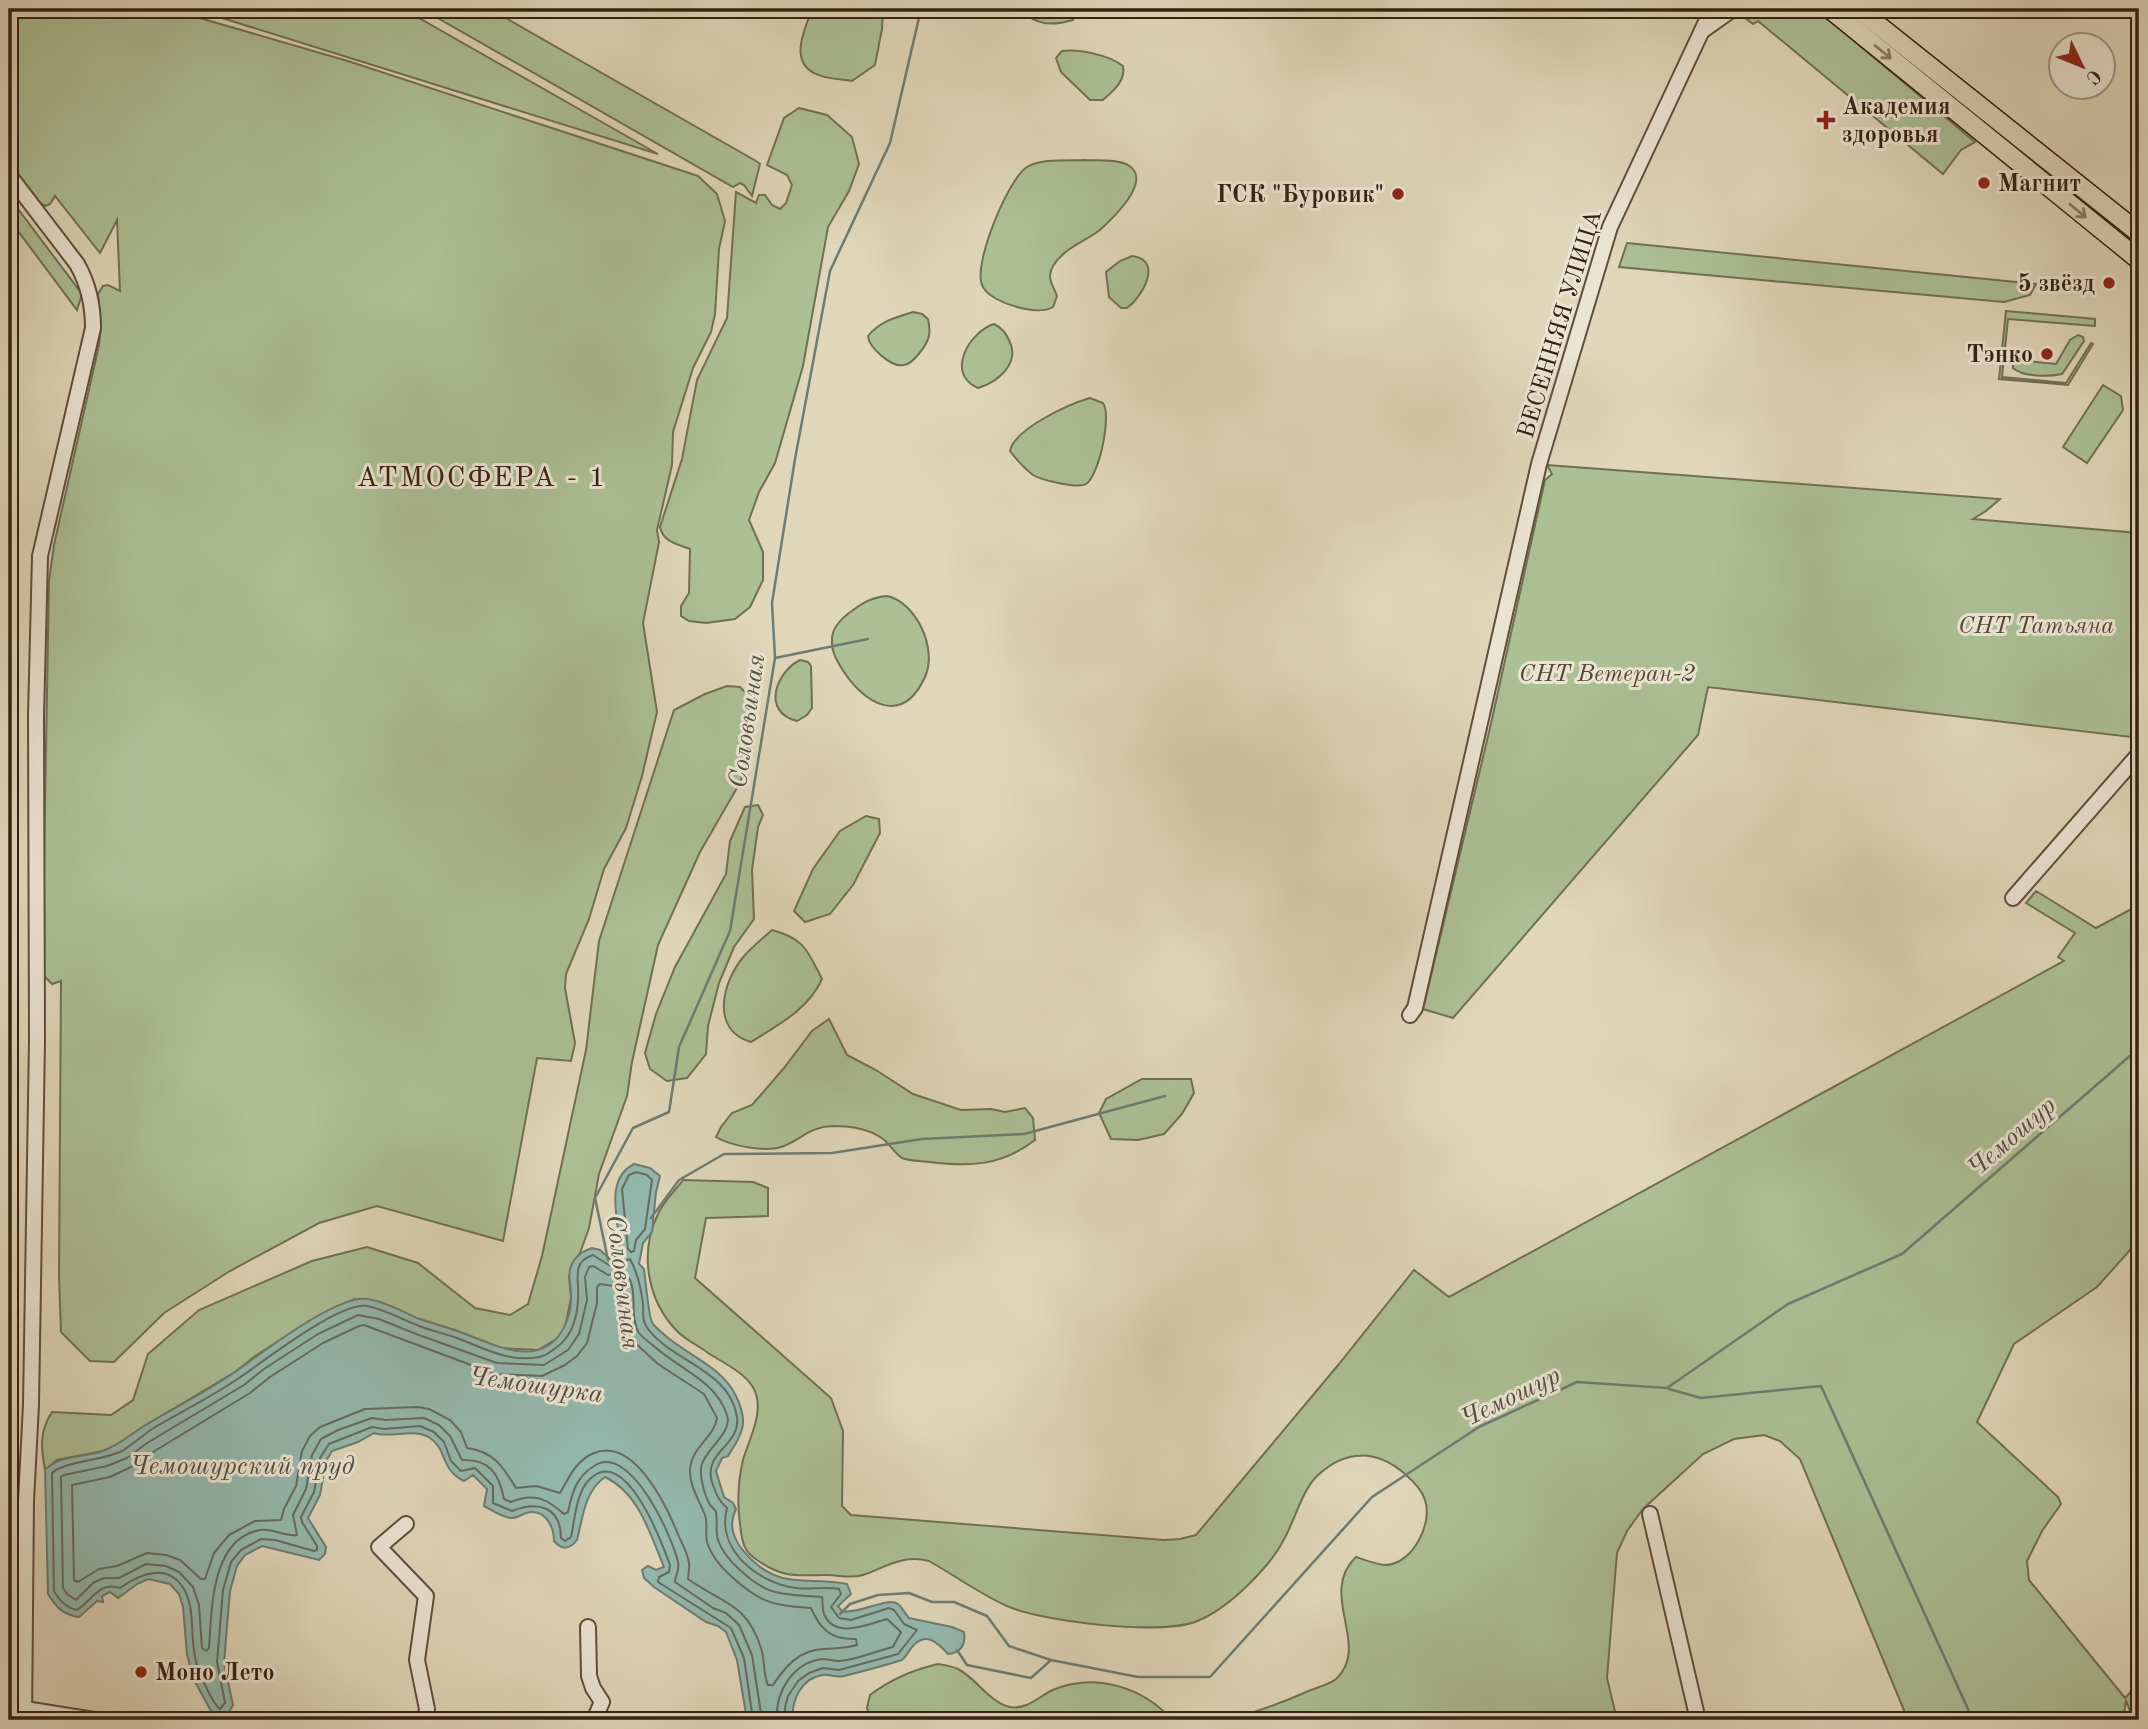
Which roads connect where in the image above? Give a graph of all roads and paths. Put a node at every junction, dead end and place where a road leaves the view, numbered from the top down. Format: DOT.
graph roads {
  1 [pos="1712,9"];
  2 [pos="1732,9"];
  3 [pos="1830,9"];
  4 [pos="1858,9"];
  5 [pos="1701,32"];
  6 [pos="9,175"];
  7 [pos="2139,233"];
  8 [pos="2139,260"];
  9 [pos="2139,754"];
  10 [pos="2013,898"];
  11 [pos="1410,1015"];
  12 [pos="1650,1514"];
  13 [pos="406,1524"];
  14 [pos="588,1627"];
  15 [pos="24,1714"];
  16 [pos="94,1720"];
  17 [pos="425,1720"];
  18 [pos="594,1720"];
  19 [pos="1698,1720"];
  1 -- 5 [label="street, ВЕСЕННЯЯ УЛИЦА"];
  2 -- 5 [label="street"];
  3 -- 8 [label="main road, one-way"];
  4 -- 7 [label="main road"];
  5 -- 11 [label="street, ВЕСЕННЯЯ УЛИЦА"];
  6 -- 15 [label="street"];
  9 -- 10 [label="street"];
  12 -- 19 [label="street"];
  13 -- 17 [label="street"];
  14 -- 18 [label="street"];
  15 -- 16 [label="street"];
}
